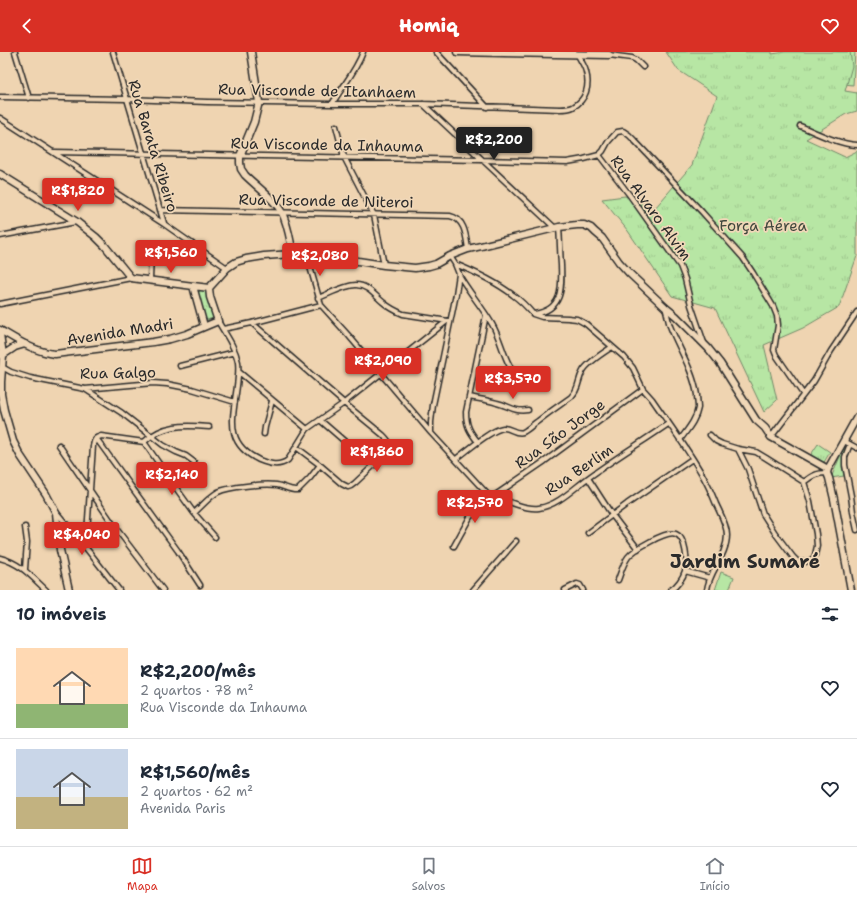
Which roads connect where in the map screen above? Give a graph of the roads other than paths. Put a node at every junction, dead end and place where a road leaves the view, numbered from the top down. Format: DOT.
graph roads {
  1 [pos="16,52"];
  2 [pos="113,52"];
  3 [pos="251,52"];
  4 [pos="363,52"];
  5 [pos="436,52"];
  6 [pos="457,52"];
  7 [pos="578,55"];
  8 [pos="609,55"];
  9 [pos="644,67"];
  10 [pos="0,96"];
  11 [pos="29,98"];
  12 [pos="127,99"];
  13 [pos="259,102"];
  14 [pos="332,104"];
  15 [pos="423,104"];
  16 [pos="487,107"];
  17 [pos="0,118"];
  18 [pos="336,126"];
  19 [pos="800,126"];
  20 [pos="857,145"];
  21 [pos="54,152"];
  22 [pos="144,154"];
  23 [pos="599,155"];
  24 [pos="240,156"];
  25 [pos="344,157"];
  26 [pos="481,160"];
  27 [pos="0,174"];
  28 [pos="160,210"];
  29 [pos="282,212"];
  30 [pos="374,215"];
  31 [pos="77,222"];
  32 [pos="164,224"];
  33 [pos="557,228"];
  34 [pos="0,236"];
  35 [pos="468,249"];
  36 [pos="151,253"];
  37 [pos="306,253"];
  38 [pos="293,254"];
  39 [pos="450,256"];
  40 [pos="455,264"];
  41 [pos="384,265"];
  42 [pos="227,268"];
  43 [pos="459,274"];
  44 [pos="132,278"];
  45 [pos="150,280"];
  46 [pos="193,286"];
  47 [pos="209,288"];
  48 [pos="318,298"];
  49 [pos="0,304"];
  50 [pos="321,306"];
  51 [pos="665,307"];
  52 [pos="857,312"];
  53 [pos="534,314"];
  54 [pos="486,315"];
  55 [pos="218,321"];
  56 [pos="449,322"];
  57 [pos="252,323"];
  58 [pos="204,326"];
  59 [pos="223,329"];
  60 [pos="0,330"];
  61 [pos="0,334"];
  62 [pos="25,344"];
  63 [pos="704,344"];
  64 [pos="612,347"];
  65 [pos="1,348"];
  66 [pos="235,352"];
  67 [pos="3,355"];
  68 [pos="180,366"];
  69 [pos="2,367"];
  70 [pos="239,372"];
  71 [pos="380,374"];
  72 [pos="523,382"];
  73 [pos="85,389"];
  74 [pos="643,389"];
  75 [pos="803,394"];
  76 [pos="469,397"];
  77 [pos="272,401"];
  78 [pos="235,402"];
  79 [pos="344,403"];
  80 [pos="528,410"];
  81 [pos="857,417"];
  82 [pos="320,420"];
  83 [pos="668,424"];
  84 [pos="209,427"];
  85 [pos="307,429"];
  86 [pos="431,433"];
  87 [pos="264,434"];
  88 [pos="152,435"];
  89 [pos="710,435"];
  90 [pos="771,437"];
  91 [pos="96,438"];
  92 [pos="680,440"];
  93 [pos="844,441"];
  94 [pos="144,442"];
  95 [pos="478,442"];
  96 [pos="850,444"];
  97 [pos="59,445"];
  98 [pos="296,447"];
  99 [pos="857,448"];
  100 [pos="738,449"];
  101 [pos="692,459"];
  102 [pos="456,460"];
  103 [pos="194,462"];
  104 [pos="320,465"];
  105 [pos="373,466"];
  106 [pos="828,471"];
  107 [pos="588,478"];
  108 [pos="804,482"];
  109 [pos="90,491"];
  110 [pos="493,497"];
  111 [pos="56,512"];
  112 [pos="194,513"];
  113 [pos="612,515"];
  114 [pos="25,527"];
  115 [pos="857,530"];
  116 [pos="588,534"];
  117 [pos="215,537"];
  118 [pos="516,541"];
  119 [pos="454,546"];
  120 [pos="86,548"];
  121 [pos="638,549"];
  122 [pos="0,558"];
  123 [pos="25,569"];
  124 [pos="686,571"];
  125 [pos="710,578"];
  126 [pos="618,580"];
  127 [pos="200,585"];
  128 [pos="46,590"];
  129 [pos="69,590"];
  130 [pos="119,590"];
  131 [pos="163,590"];
  132 [pos="473,590"];
  133 [pos="566,590"];
  134 [pos="583,590"];
  135 [pos="670,590"];
  136 [pos="707,590"];
  137 [pos="851,590"];
  1 -- 11 [label="street"];
  2 -- 12 [label="street, Rua Barata Ribeiro"];
  3 -- 13 [label="main road"];
  4 -- 14 [label="street"];
  5 -- 16 [label="street"];
  6 -- 7 [label="main road"];
  7 -- 8 [label="main road"];
  7 -- 16 [label="street, Rua Visconde de Itanhaem"];
  8 -- 9 [label="street"];
  10 -- 11 [label="street, Rua Visconde de Itanhaem"];
  11 -- 12 [label="street, Rua Visconde de Itanhaem"];
  12 -- 13 [label="street, Rua Visconde de Itanhaem"];
  12 -- 22 [label="street, Rua Barata Ribeiro"];
  13 -- 14 [label="street, Rua Visconde de Itanhaem"];
  13 -- 24 [label="main road"];
  14 -- 15 [label="street, Rua Visconde de Itanhaem"];
  15 -- 16 [label="street, Rua Visconde de Itanhaem"];
  15 -- 26 [label="street"];
  17 -- 21 [label="street"];
  18 -- 25 [label="street"];
  19 -- 20 [label="street"];
  21 -- 22 [label="street, Rua Visconde da Inhauma"];
  21 -- 32 [label="street"];
  22 -- 24 [label="street, Rua Visconde da Inhauma"];
  22 -- 28 [label="street, Rua Barata Ribeiro"];
  23 -- 26 [label="street, Rua Visconde da Inhauma"];
  23 -- 63 [label="street, Rua Alvaro Alvim"];
  23 -- 75 [label="street"];
  24 -- 25 [label="street, Rua Visconde da Inhauma"];
  24 -- 29 [label="main road"];
  25 -- 26 [label="street, Rua Visconde da Inhauma"];
  25 -- 30 [label="street"];
  26 -- 33 [label="street"];
  27 -- 31 [label="main road"];
  28 -- 29 [label="street, Rua Visconde de Niteroi"];
  28 -- 32 [label="street, Rua Barata Ribeiro"];
  29 -- 30 [label="street, Rua Visconde de Niteroi"];
  29 -- 38 [label="main road"];
  30 -- 35 [label="street, Rua Visconde de Niteroi"];
  30 -- 41 [label="street"];
  31 -- 34 [label="street"];
  31 -- 44 [label="main road"];
  32 -- 42 [label="street"];
  33 -- 35 [label="main road"];
  33 -- 51 [label="main road"];
  33 -- 53 [label="street"];
  35 -- 39 [label="main road"];
  36 -- 45 [label="street"];
  37 -- 38 [label="main road"];
  37 -- 41 [label="main road"];
  37 -- 48 [label="street"];
  38 -- 42 [label="main road"];
  39 -- 40 [label="street"];
  39 -- 41 [label="main road"];
  40 -- 43 [label="street"];
  40 -- 53 [label="street"];
  42 -- 47 [label="main road"];
  43 -- 54 [label="street"];
  43 -- 56 [label="street"];
  44 -- 45 [label="main road"];
  44 -- 49 [label="street"];
  45 -- 46 [label="main road"];
  46 -- 47 [label="main road"];
  46 -- 58 [label="main road"];
  47 -- 55 [label="main road"];
  48 -- 50 [label="street"];
  48 -- 56 [label="street"];
  50 -- 57 [label="street"];
  50 -- 71 [label="street"];
  51 -- 63 [label="main road"];
  51 -- 92 [label="street"];
  52 -- 75 [label="street"];
  53 -- 64 [label="street"];
  54 -- 72 [label="street"];
  54 -- 76 [label="street"];
  55 -- 58 [label="main road, Avenida Madri"];
  55 -- 59 [label="street"];
  56 -- 71 [label="street"];
  56 -- 86 [label="street"];
  57 -- 59 [label="street"];
  57 -- 79 [label="street"];
  58 -- 62 [label="main road, Avenida Madri"];
  59 -- 66 [label="street"];
  60 -- 62 [label="main road, Avenida Madri"];
  61 -- 65 [label="main road"];
  62 -- 67 [label="main road"];
  63 -- 90 [label="main road"];
  64 -- 74 [label="street"];
  64 -- 95 [label="street"];
  65 -- 67 [label="main road"];
  66 -- 68 [label="street"];
  66 -- 70 [label="street"];
  67 -- 69 [label="main road"];
  69 -- 73 [label="street, Rua Galgo"];
  69 -- 111 [label="main road"];
  70 -- 77 [label="street"];
  70 -- 78 [label="street"];
  71 -- 79 [label="street"];
  71 -- 86 [label="street"];
  73 -- 78 [label="street, Rua Galgo"];
  73 -- 88 [label="street"];
  74 -- 83 [label="street"];
  74 -- 110 [label="street, Rua São Jorge"];
  75 -- 90 [label="street"];
  76 -- 80 [label="street"];
  76 -- 95 [label="street"];
  77 -- 85 [label="street"];
  77 -- 87 [label="street"];
  78 -- 98 [label="street"];
  79 -- 82 [label="street"];
  79 -- 105 [label="street"];
  81 -- 93 [label="main road"];
  82 -- 85 [label="street"];
  82 -- 105 [label="street"];
  83 -- 92 [label="street"];
  83 -- 107 [label="street, Rua Berlim"];
  84 -- 88 [label="street"];
  85 -- 98 [label="street"];
  86 -- 102 [label="street"];
  88 -- 94 [label="street"];
  88 -- 103 [label="street"];
  89 -- 100 [label="street"];
  90 -- 106 [label="main road"];
  91 -- 94 [label="street"];
  91 -- 109 [label="street"];
  91 -- 127 [label="street"];
  92 -- 101 [label="street"];
  93 -- 96 [label="street"];
  93 -- 106 [label="main road"];
  94 -- 112 [label="street"];
  95 -- 102 [label="street"];
  96 -- 99 [label="street"];
  96 -- 115 [label="street"];
  97 -- 109 [label="street"];
  98 -- 104 [label="street"];
  100 -- 108 [label="street"];
  100 -- 108 [label="street"];
  101 -- 113 [label="street"];
  101 -- 125 [label="street"];
  102 -- 110 [label="street"];
  104 -- 105 [label="street"];
  104 -- 112 [label="street"];
  106 -- 108 [label="street"];
  106 -- 137 [label="main road"];
  107 -- 110 [label="street, Rua Berlim"];
  107 -- 113 [label="street"];
  109 -- 120 [label="street"];
  109 -- 131 [label="street"];
  110 -- 119 [label="street, Rua São Jorge"];
  111 -- 120 [label="street"];
  111 -- 129 [label="main road"];
  112 -- 117 [label="street"];
  113 -- 116 [label="street"];
  113 -- 121 [label="street"];
  114 -- 123 [label="street"];
  118 -- 132 [label="street"];
  120 -- 130 [label="street"];
  121 -- 124 [label="street"];
  121 -- 126 [label="street"];
  122 -- 123 [label="street"];
  123 -- 128 [label="street"];
  124 -- 125 [label="street"];
  124 -- 135 [label="street"];
  125 -- 136 [label="street"];
  133 -- 134 [label="street"];
}
